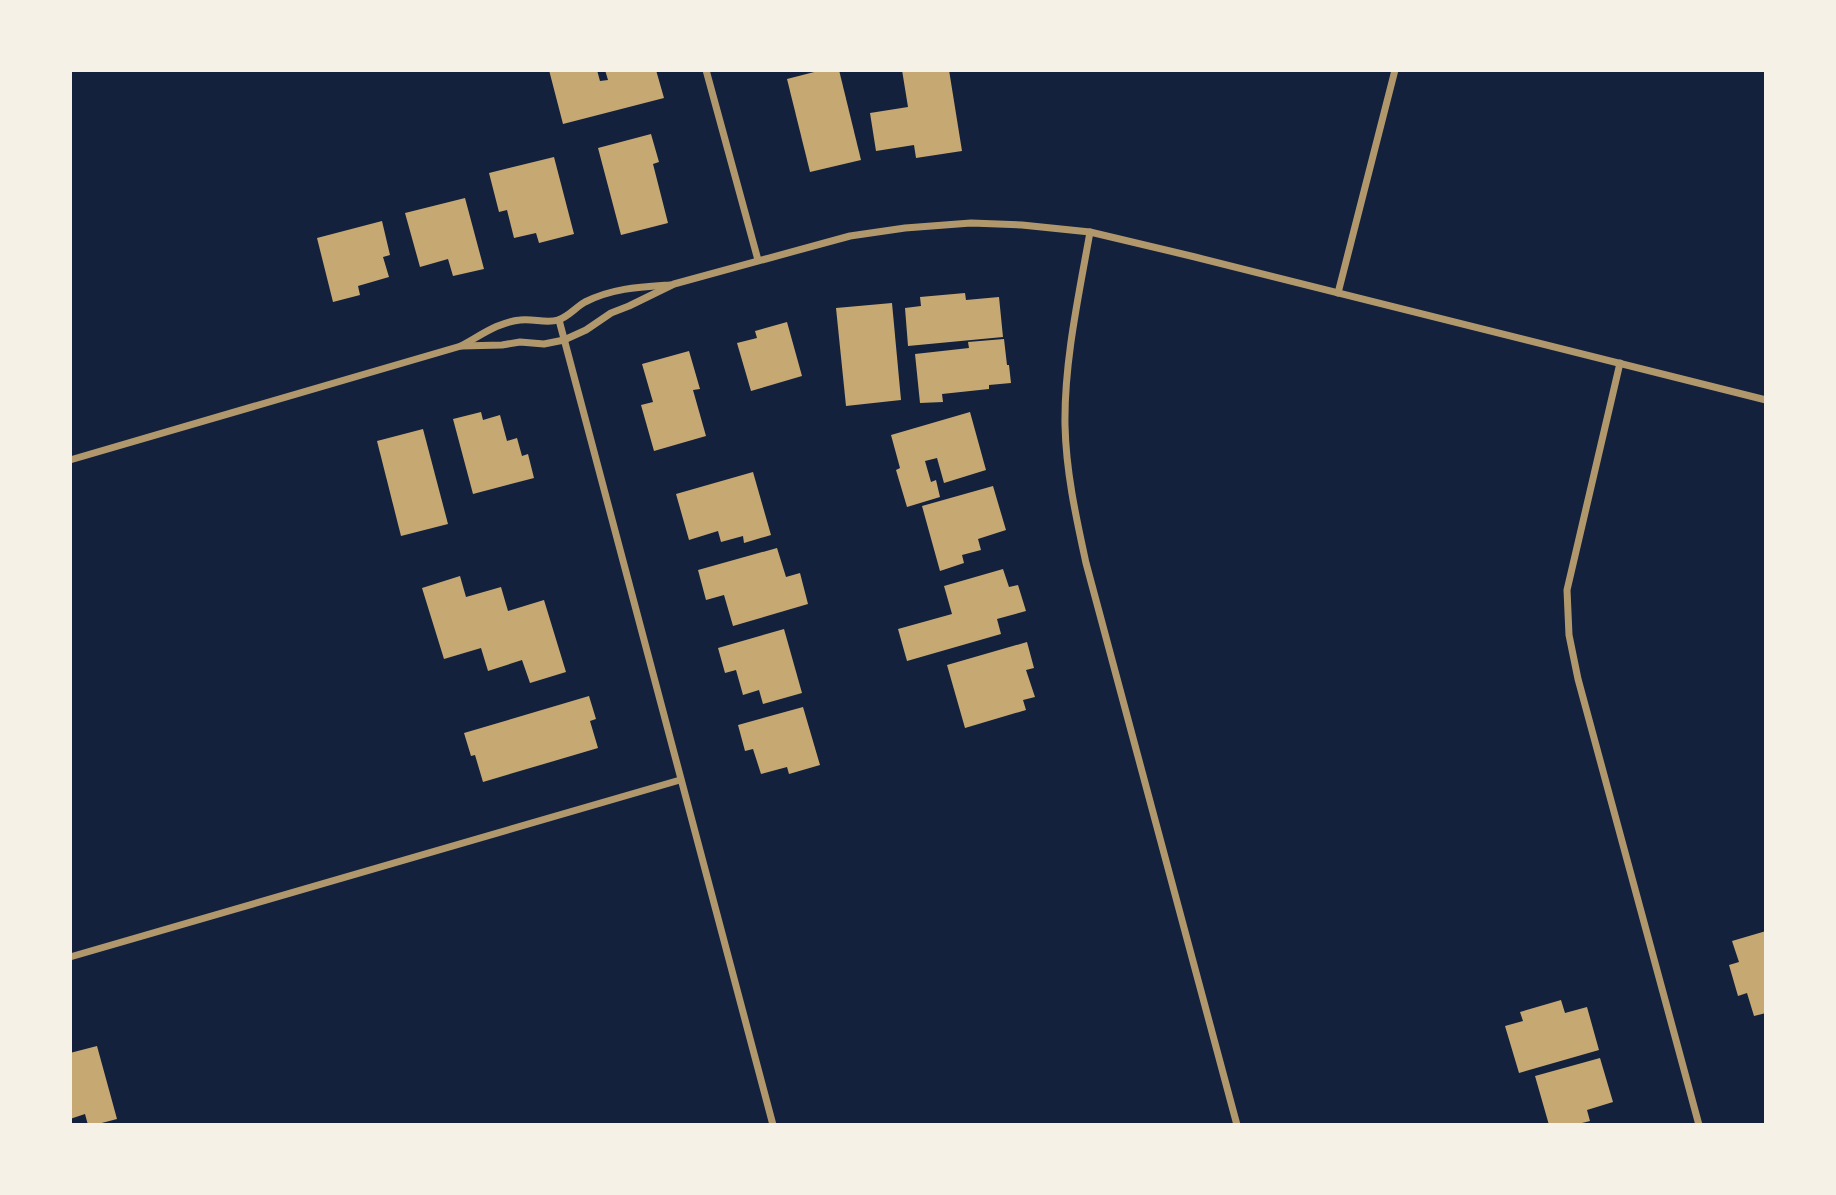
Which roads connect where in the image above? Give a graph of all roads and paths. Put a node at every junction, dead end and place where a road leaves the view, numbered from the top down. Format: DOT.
graph roads {
  1 [pos="706,70"];
  2 [pos="1395,70"];
  3 [pos="1090,232"];
  4 [pos="758,260"];
  5 [pos="674,284"];
  6 [pos="1338,293"];
  7 [pos="559,320"];
  8 [pos="564,340"];
  9 [pos="461,346"];
  10 [pos="1620,363"];
  11 [pos="1766,400"];
  12 [pos="70,460"];
  13 [pos="680,779"];
  14 [pos="70,957"];
  15 [pos="773,1125"];
  16 [pos="1237,1125"];
  17 [pos="1699,1125"];
  1 -- 4 [label="street"];
  2 -- 6 [label="street"];
  3 -- 4 [label="street"];
  3 -- 6 [label="street"];
  3 -- 16 [label="street"];
  4 -- 5 [label="street"];
  5 -- 7 [label="street"];
  5 -- 8 [label="street"];
  6 -- 10 [label="street"];
  7 -- 8 [label="street"];
  7 -- 9 [label="street"];
  8 -- 9 [label="street"];
  8 -- 13 [label="street"];
  9 -- 12 [label="street"];
  10 -- 11 [label="street"];
  10 -- 17 [label="street"];
  13 -- 14 [label="street"];
  13 -- 15 [label="street"];
}
